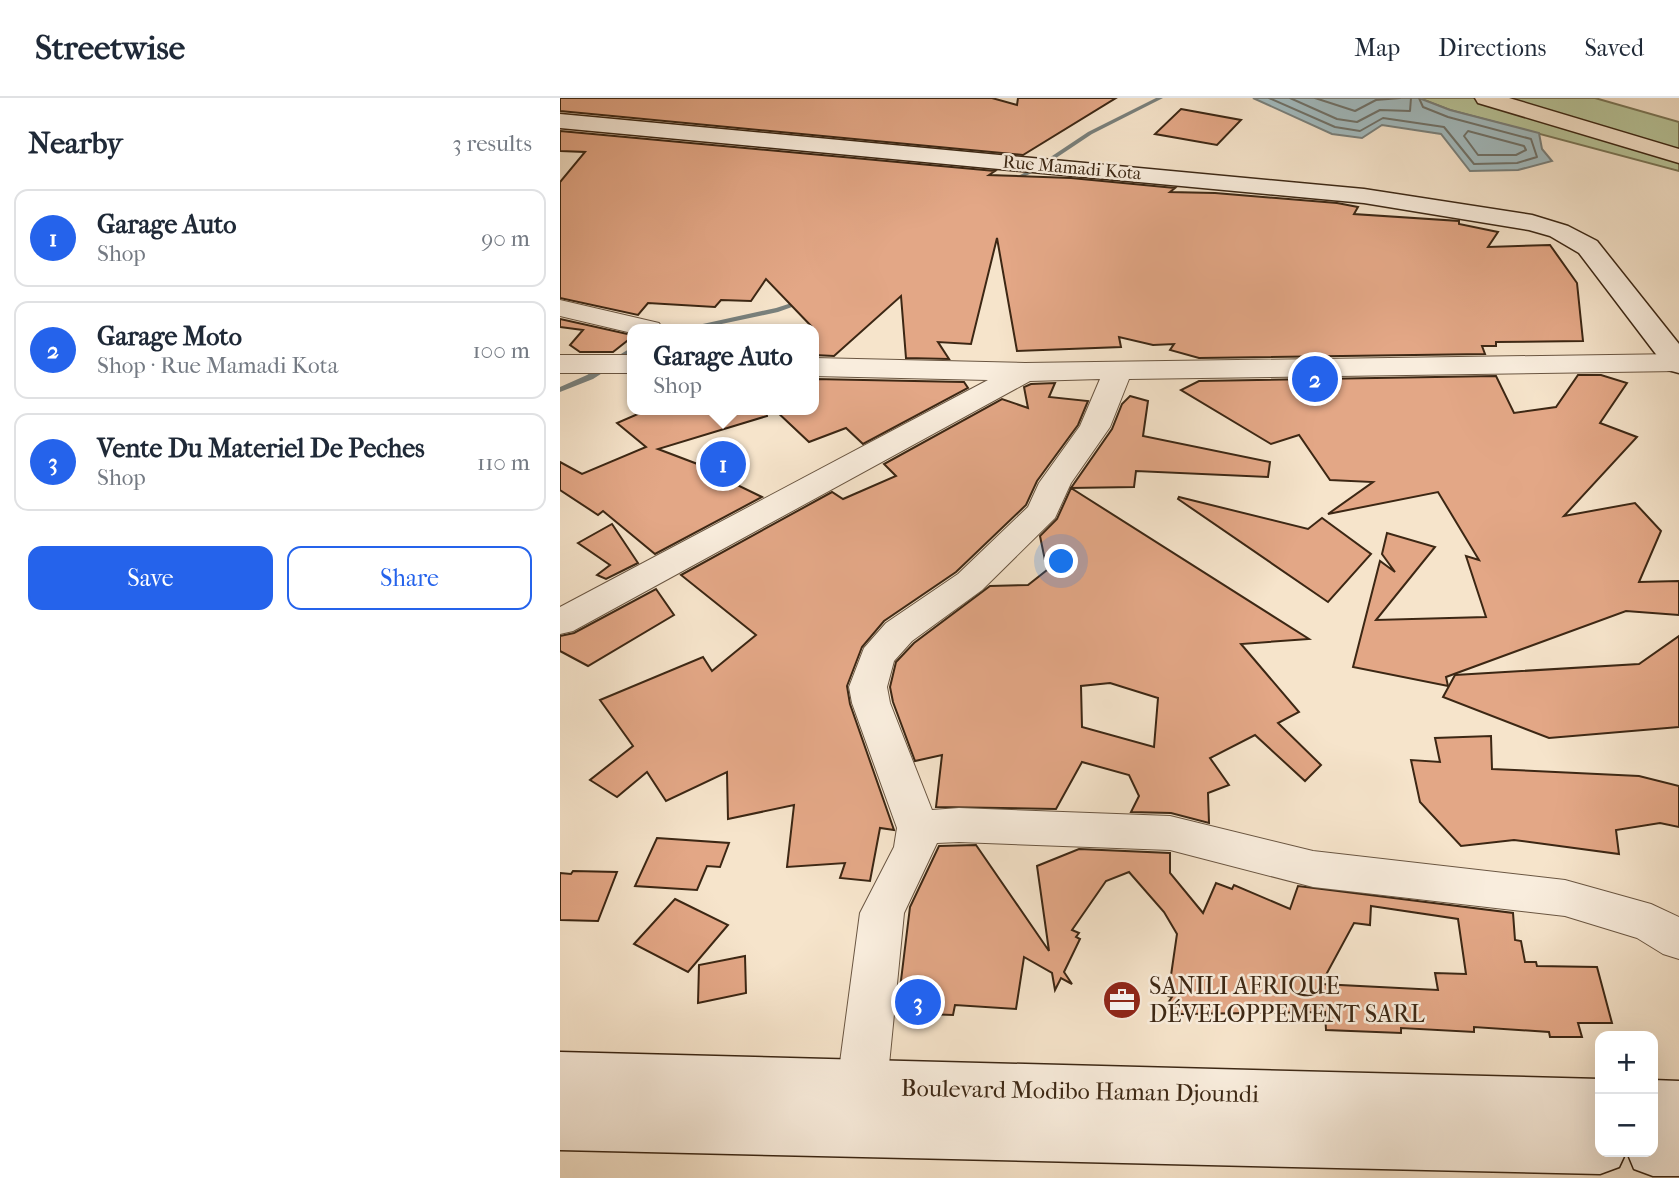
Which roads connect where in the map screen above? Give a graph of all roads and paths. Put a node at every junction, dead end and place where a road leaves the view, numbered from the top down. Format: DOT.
graph roads {
  1 [pos="1486,98"];
  2 [pos="1519,98"];
  3 [pos="560,121"];
  4 [pos="1679,146"];
  5 [pos="1679,156"];
  6 [pos="560,308"];
  7 [pos="628,324"];
  8 [pos="1678,363"];
  9 [pos="560,364"];
  10 [pos="627,364"];
  11 [pos="819,368"];
  12 [pos="1118,370"];
  13 [pos="1025,372"];
  14 [pos="560,622"];
  15 [pos="918,828"];
  16 [pos="1679,940"];
  17 [pos="862,1085"];
  18 [pos="562,1094"];
  19 [pos="1595,1104"];
  20 [pos="1658,1105"];
  21 [pos="1679,1106"];
  22 [pos="1595,1148"];
  23 [pos="1658,1150"];
  24 [pos="1679,1150"];
  1 -- 5 [label="highway"];
  2 -- 4 [label="highway"];
  3 -- 8 [label="main road, Rue Mamadi Kota"];
  6 -- 7 [label="street"];
  8 -- 12 [label="street"];
  9 -- 10 [label="street"];
  11 -- 13 [label="street"];
  12 -- 13 [label="street"];
  12 -- 15 [label="street"];
  13 -- 14 [label="street"];
  15 -- 16 [label="street"];
  15 -- 17 [label="street"];
  17 -- 18 [label="main road, Boulevard Modibo Haman Djoundi"];
  17 -- 19 [label="main road, Boulevard Modibo Haman Djoundi"];
  18 -- 22 [label="main road, Boulevard Modibo Haman Djoundi"];
  20 -- 21 [label="main road"];
  23 -- 24 [label="main road"];
}
